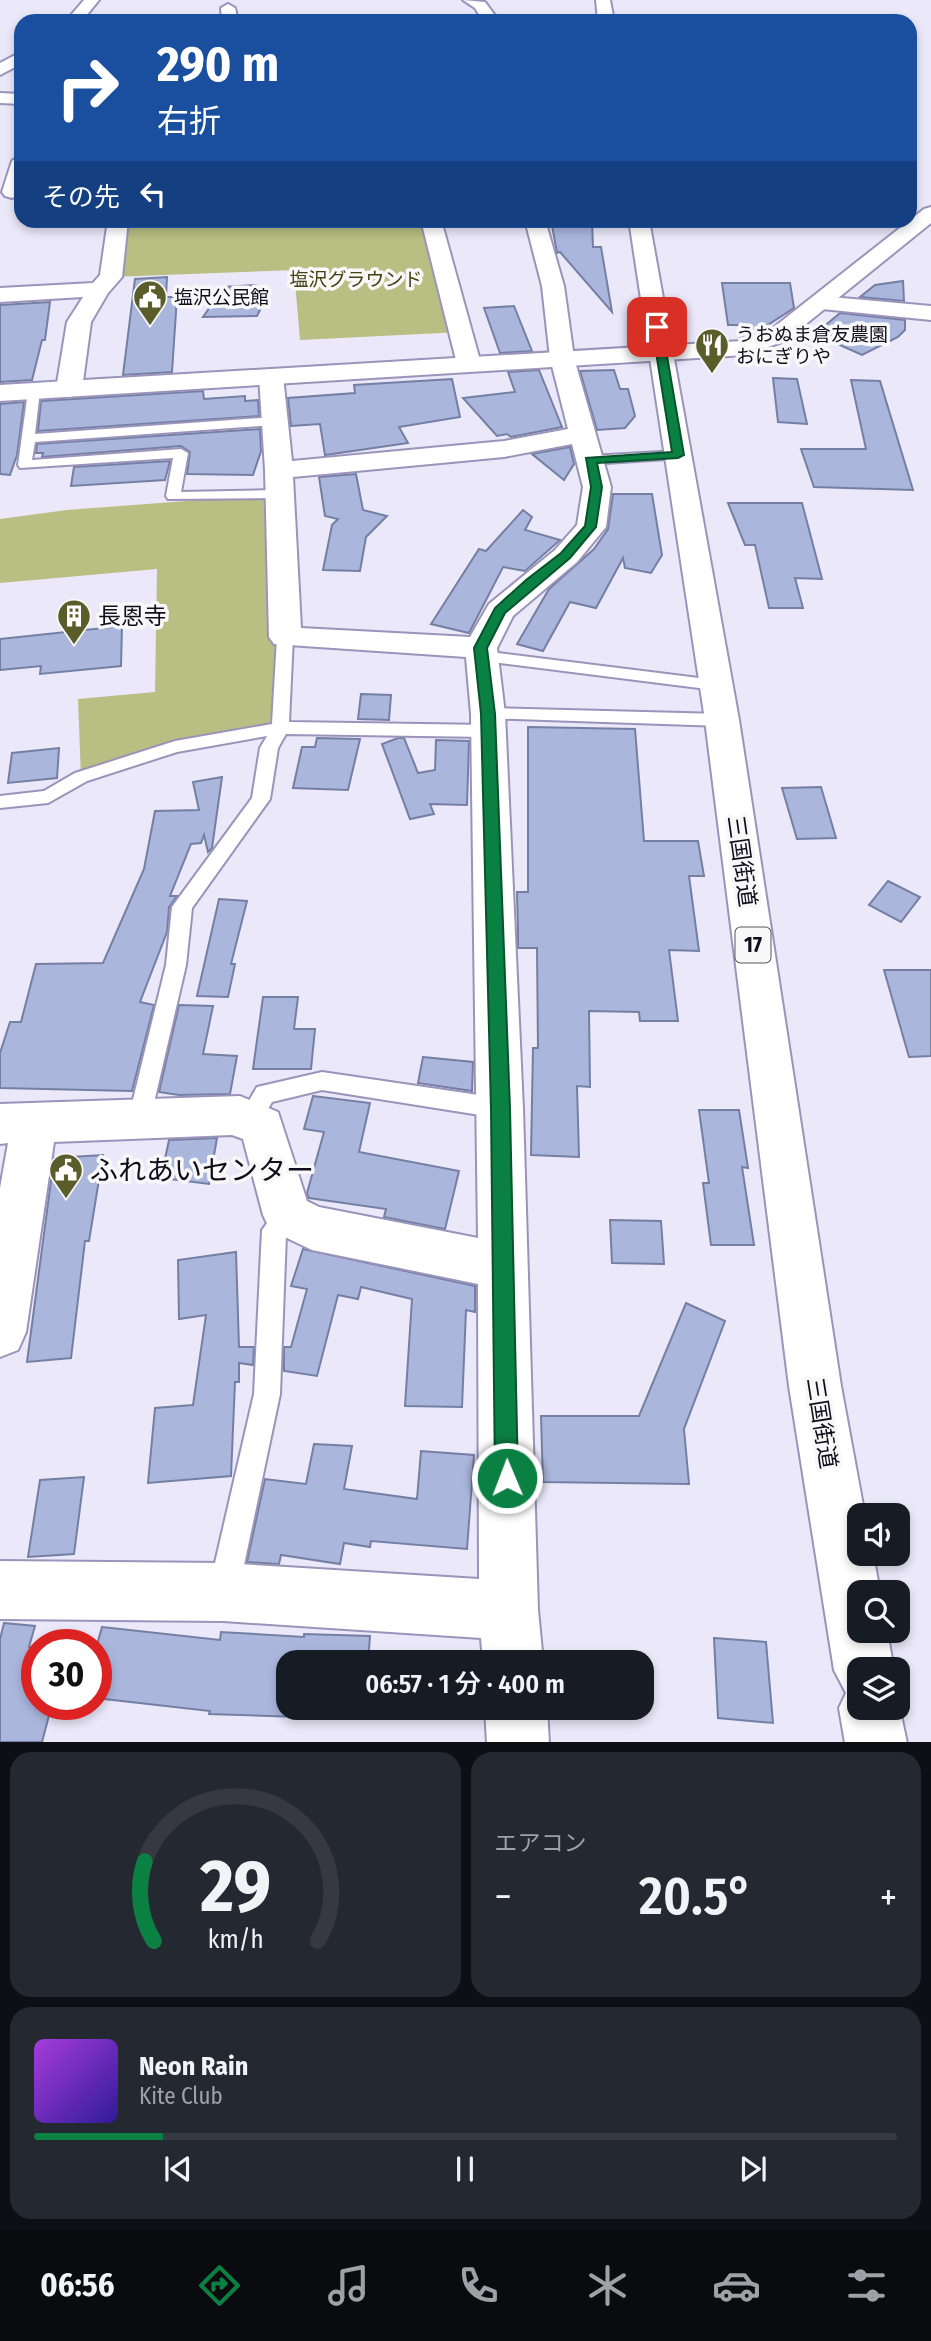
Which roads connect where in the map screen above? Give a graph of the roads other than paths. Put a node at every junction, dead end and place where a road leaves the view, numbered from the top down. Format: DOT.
graph roads {
  1 [pos="92,0"];
  2 [pos="470,0"];
  3 [pos="80,14"];
  4 [pos="486,14"];
  5 [pos="931,213"];
  6 [pos="917,224"];
  7 [pos="117,228"];
  8 [pos="433,228"];
  9 [pos="537,228"];
  10 [pos="640,228"];
  11 [pos="912,228"];
  12 [pos="99,289"];
  13 [pos="0,295"];
  14 [pos="820,303"];
  15 [pos="931,313"];
  16 [pos="662,354"];
  17 [pos="562,358"];
  18 [pos="469,364"];
  19 [pos="271,376"];
  20 [pos="69,389"];
  21 [pos="33,391"];
  22 [pos="0,393"];
  23 [pos="275,421"];
  24 [pos="29,438"];
  25 [pos="587,447"];
  26 [pos="678,455"];
  27 [pos="279,482"];
  28 [pos="285,637"];
  29 [pos="481,652"];
  30 [pos="719,703"];
  31 [pos="488,723"];
  32 [pos="280,728"];
  33 [pos="0,802"];
  34 [pos="500,1109"];
  35 [pos="139,1120"];
  36 [pos="248,1121"];
  37 [pos="17,1124"];
  38 [pos="287,1215"];
  39 [pos="503,1266"];
  40 [pos="0,1332"];
  41 [pos="0,1590"];
  42 [pos="223,1592"];
  43 [pos="511,1636"];
  44 [pos="861,1657"];
  45 [pos="517,1720"];
  46 [pos="872,1720"];
  47 [pos="518,1742"];
  48 [pos="876,1742"];
  1 -- 3 [label="main road"];
  2 -- 4 [label="main road"];
  5 -- 6 [label="main road"];
  7 -- 12 [label="main road"];
  8 -- 18 [label="main road"];
  9 -- 17 [label="main road"];
  10 -- 16 [label="main road, 三国街道 / 17"];
  11 -- 14 [label="main road"];
  12 -- 13 [label="main road"];
  12 -- 20 [label="main road"];
  14 -- 15 [label="main road"];
  14 -- 16 [label="main road"];
  16 -- 17 [label="main road"];
  16 -- 26 [label="main road, 三国街道 / 17"];
  17 -- 18 [label="main road"];
  17 -- 25 [label="main road"];
  18 -- 19 [label="main road"];
  19 -- 20 [label="main road"];
  19 -- 23 [label="main road"];
  20 -- 21 [label="main road"];
  21 -- 22 [label="main road"];
  21 -- 24 [label="lane"];
  23 -- 24 [label="lane"];
  23 -- 27 [label="main road"];
  24 -- 27 [label="lane"];
  25 -- 26 [label="lane"];
  25 -- 27 [label="main road"];
  25 -- 29 [label="main road"];
  26 -- 30 [label="main road, 三国街道 / 17"];
  27 -- 28 [label="main road"];
  28 -- 29 [label="main road"];
  28 -- 32 [label="lane"];
  29 -- 30 [label="lane"];
  29 -- 31 [label="main road"];
  30 -- 31 [label="lane"];
  30 -- 44 [label="main road, 三国街道 / 17"];
  31 -- 32 [label="lane"];
  31 -- 34 [label="main road"];
  32 -- 33 [label="lane"];
  32 -- 35 [label="lane"];
  34 -- 36 [label="lane"];
  34 -- 39 [label="main road"];
  35 -- 36 [label="main road"];
  35 -- 37 [label="main road"];
  36 -- 38 [label="main road"];
  37 -- 40 [label="main road"];
  38 -- 39 [label="main road"];
  38 -- 42 [label="lane"];
  39 -- 43 [label="main road"];
  41 -- 42 [label="main road"];
  42 -- 43 [label="main road"];
  45 -- 47 [label="main road"];
  46 -- 48 [label="main road"];
}
